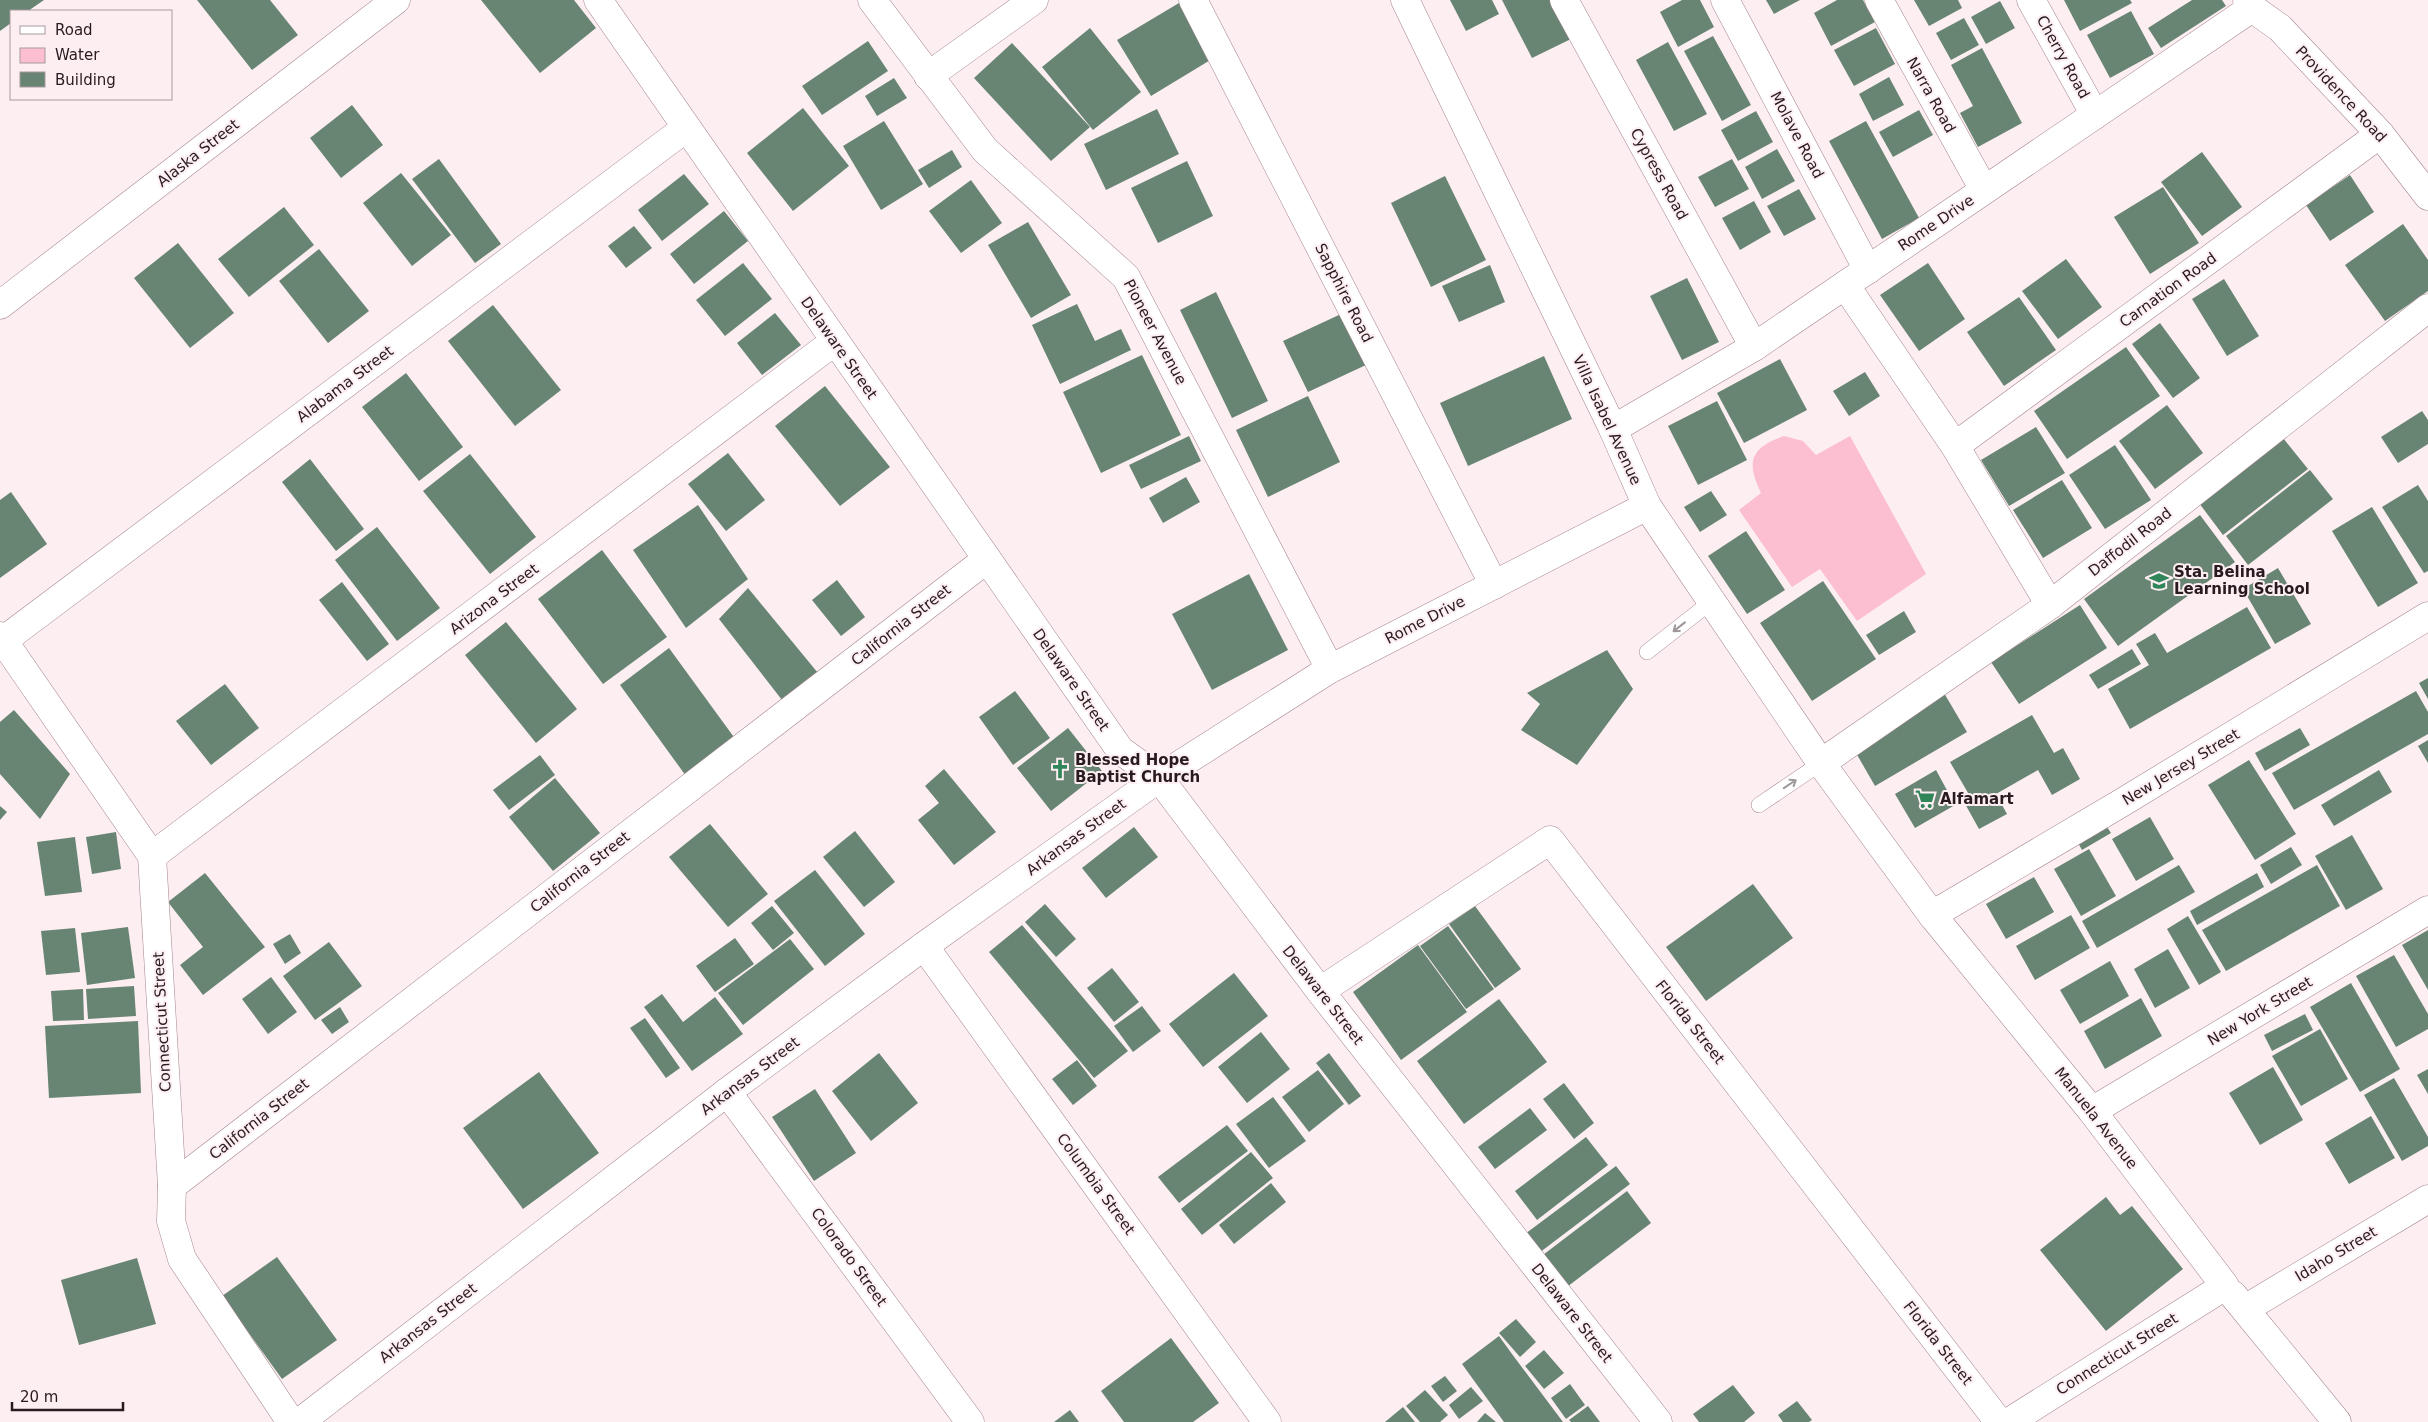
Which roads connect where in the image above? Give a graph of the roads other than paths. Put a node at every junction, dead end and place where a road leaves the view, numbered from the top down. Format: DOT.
graph roads {
  1 [pos="396,0"];
  2 [pos="598,0"];
  3 [pos="872,0"];
  4 [pos="1034,0"];
  5 [pos="1193,0"];
  6 [pos="1405,0"];
  7 [pos="1564,0"];
  8 [pos="1725,0"];
  9 [pos="1879,0"];
  10 [pos="2031,0"];
  11 [pos="2249,4"];
  12 [pos="928,76"];
  13 [pos="2095,114"];
  14 [pos="686,128"];
  15 [pos="2380,134"];
  16 [pos="1984,190"];
  17 [pos="2428,196"];
  18 [pos="1868,270"];
  19 [pos="1845,285"];
  20 [pos="0,305"];
  21 [pos="2428,308"];
  22 [pos="835,342"];
  23 [pos="1754,347"];
  24 [pos="1613,429"];
  25 [pos="1955,446"];
  26 [pos="1647,506"];
  27 [pos="988,559"];
  28 [pos="1494,585"];
  29 [pos="1710,602"];
  30 [pos="2050,605"];
  31 [pos="2428,616"];
  32 [pos="2,638"];
  33 [pos="1647,652"];
  34 [pos="1330,669"];
  35 [pos="1210,746"];
  36 [pos="1822,763"];
  37 [pos="1159,778"];
  38 [pos="1759,805"];
  39 [pos="1857,812"];
  40 [pos="152,856"];
  41 [pos="2428,910"];
  42 [pos="1932,915"];
  43 [pos="924,946"];
  44 [pos="1320,991"];
  45 [pos="727,1092"];
  46 [pos="2092,1111"];
  47 [pos="172,1186"];
  48 [pos="2428,1199"];
  49 [pos="2225,1286"];
  50 [pos="2245,1309"];
  51 [pos="291,1422"];
  52 [pos="300,1422"];
  53 [pos="970,1422"];
  54 [pos="1267,1422"];
  55 [pos="1658,1422"];
  56 [pos="1999,1422"];
  57 [pos="2009,1422"];
  58 [pos="2337,1422"];
  1 -- 20 [label="street, Alaska Street"];
  2 -- 14 [label="street, Delaware Street"];
  3 -- 12 [label="street, Pioneer Avenue"];
  4 -- 12 [label="street"];
  5 -- 28 [label="street, Sapphire Road"];
  6 -- 24 [label="street, Villa Isabel Avenue"];
  7 -- 23 [label="street, Cypress Road"];
  8 -- 18 [label="street, Molave Road"];
  9 -- 16 [label="street, Narra Road"];
  10 -- 13 [label="street, Cherry Road"];
  11 -- 13 [label="street, Rome Drive"];
  11 -- 15 [label="street, Providence Road"];
  12 -- 34 [label="street, Pioneer Avenue"];
  13 -- 16 [label="street, Rome Drive"];
  14 -- 22 [label="street, Delaware Street"];
  14 -- 32 [label="street, Alabama Street"];
  15 -- 17 [label="street, Providence Road"];
  15 -- 25 [label="street, Carnation Road"];
  16 -- 18 [label="street, Rome Drive"];
  18 -- 19 [label="street, Rome Drive"];
  19 -- 23 [label="street, Rome Drive"];
  19 -- 25 [label="street"];
  21 -- 30 [label="street, Daffodil Road"];
  22 -- 27 [label="street, Delaware Street"];
  22 -- 40 [label="street, Arizona Street"];
  23 -- 24 [label="street, Rome Drive"];
  24 -- 26 [label="street, Villa Isabel Avenue"];
  25 -- 30 [label="street"];
  26 -- 28 [label="street, Rome Drive"];
  26 -- 29 [label="street, Villa Isabel Avenue"];
  27 -- 37 [label="street, Delaware Street"];
  27 -- 47 [label="street, California Street"];
  28 -- 34 [label="street, Rome Drive"];
  29 -- 33 [label="lane, one-way"];
  29 -- 36 [label="street, Villa Isabel Avenue"];
  30 -- 36 [label="street, Daffodil Road"];
  31 -- 42 [label="street, New Jersey Street"];
  32 -- 40 [label="street"];
  34 -- 35 [label="street, Rome Drive"];
  35 -- 37 [label="street, Arkansas Street"];
  38 -- 36 [label="lane, one-way"];
  36 -- 39 [label="street, Villa Isabel Avenue"];
  37 -- 43 [label="street, Arkansas Street"];
  37 -- 44 [label="street, Delaware Street"];
  39 -- 42 [label="street, Manuela Avenue"];
  40 -- 47 [label="street, Connecticut Street"];
  41 -- 46 [label="street, New York Street"];
  42 -- 46 [label="street, Manuela Avenue"];
  43 -- 45 [label="street, Arkansas Street"];
  43 -- 54 [label="street, Columbia Street"];
  44 -- 55 [label="street, Delaware Street"];
  44 -- 56 [label="street, Florida Street"];
  45 -- 52 [label="street, Arkansas Street"];
  45 -- 53 [label="street, Colorado Street"];
  46 -- 49 [label="street, Manuela Avenue"];
  47 -- 51 [label="street, Connecticut Street"];
  48 -- 50 [label="street, Idaho Street"];
  49 -- 50 [label="street, Manuela Avenue"];
  49 -- 57 [label="street, Connecticut Street"];
  50 -- 58 [label="street, Manuela Avenue"];
}
